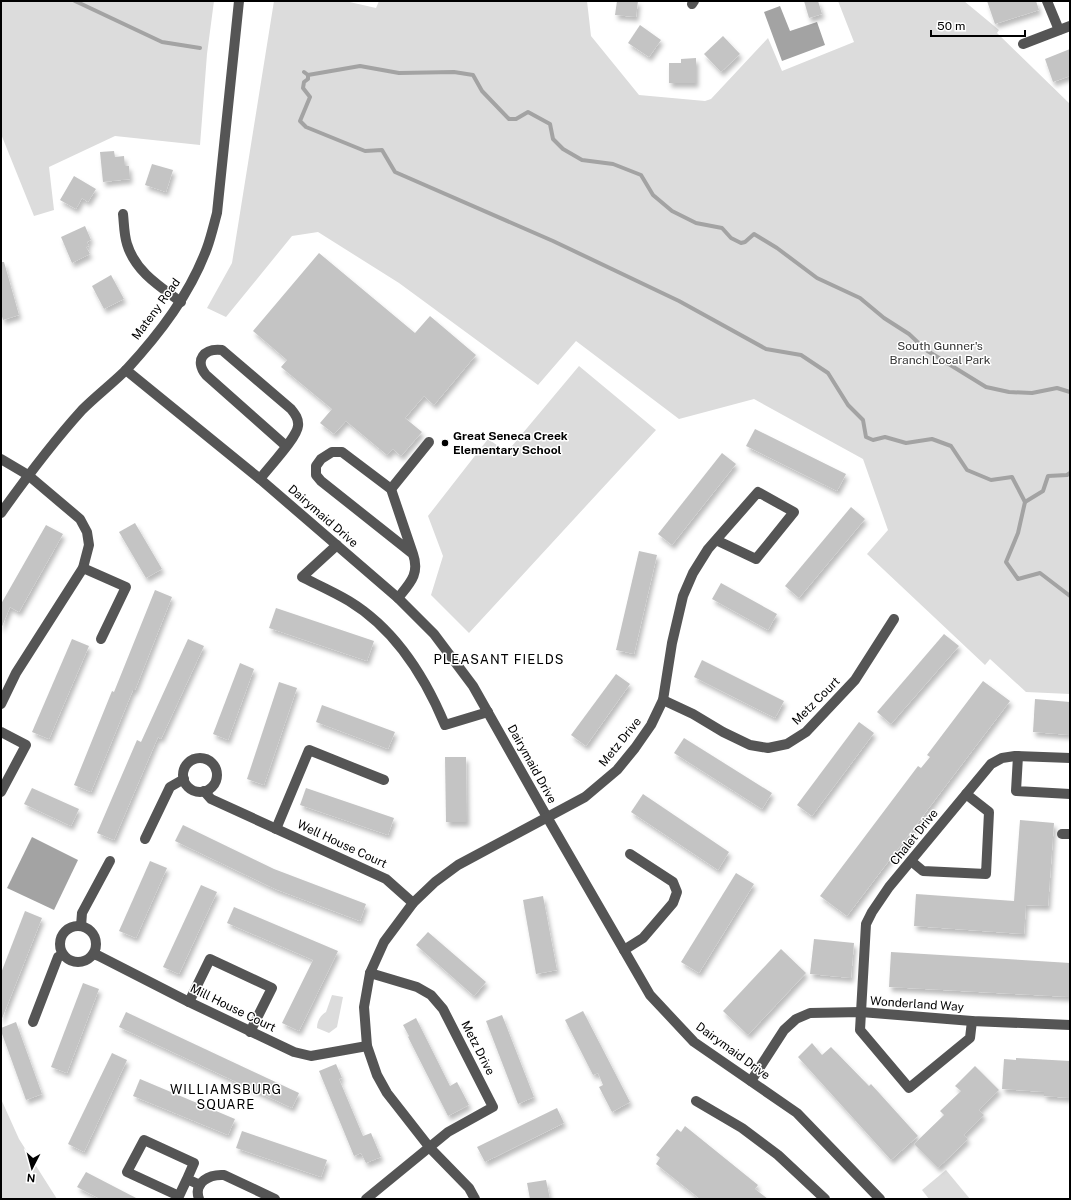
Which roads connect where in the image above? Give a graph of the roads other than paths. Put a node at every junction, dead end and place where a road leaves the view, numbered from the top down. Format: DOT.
graph roads {
  1 [pos="239,1"];
  2 [pos="1047,1"];
  3 [pos="1070,26"];
  4 [pos="1059,30"];
  5 [pos="1023,44"];
  6 [pos="123,214"];
  7 [pos="181,302"];
  8 [pos="126,370"];
  9 [pos="429,442"];
  10 [pos="286,446"];
  11 [pos="1,459"];
  12 [pos="28,475"];
  13 [pos="260,479"];
  14 [pos="391,490"];
  15 [pos="1,513"];
  16 [pos="716,540"];
  17 [pos="337,545"];
  18 [pos="413,554"];
  19 [pos="83,568"];
  20 [pos="398,598"];
  21 [pos="894,619"];
  22 [pos="101,639"];
  23 [pos="663,700"];
  24 [pos="1,704"];
  25 [pos="488,712"];
  26 [pos="1,732"];
  27 [pos="1018,756"];
  28 [pos="1070,758"];
  29 [pos="184,779"];
  30 [pos="384,780"];
  31 [pos="204,791"];
  32 [pos="1,792"];
  33 [pos="966,794"];
  34 [pos="1070,794"];
  35 [pos="547,817"];
  36 [pos="276,828"];
  37 [pos="145,839"];
  38 [pos="630,854"];
  39 [pos="110,861"];
  40 [pos="911,861"];
  41 [pos="413,902"];
  42 [pos="81,926"];
  43 [pos="624,950"];
  44 [pos="94,954"];
  45 [pos="62,955"];
  46 [pos="370,973"];
  47 [pos="189,1002"];
  48 [pos="861,1012"];
  49 [pos="972,1021"];
  50 [pos="33,1022"];
  51 [pos="1070,1025"];
  52 [pos="250,1032"];
  53 [pos="367,1046"];
  54 [pos="751,1081"];
  55 [pos="696,1101"];
  56 [pos="430,1148"];
  57 [pos="187,1179"];
  58 [pos="200,1185"];
  59 [pos="200,1199"];
  60 [pos="275,1199"];
  61 [pos="366,1199"];
  62 [pos="475,1199"];
  63 [pos="825,1199"];
  64 [pos="880,1199"];
  1 -- 7 [label="street, Mateny Road"];
  2 -- 4 [label="street"];
  3 -- 4 [label="street"];
  4 -- 5 [label="street"];
  6 -- 7 [label="street"];
  7 -- 8 [label="street, Mateny Road"];
  8 -- 12 [label="street, Mateny Road"];
  8 -- 13 [label="street, Dairymaid Drive"];
  9 -- 14 [label="street"];
  10 -- 10 [label="street"];
  10 -- 13 [label="street"];
  11 -- 12 [label="street"];
  12 -- 15 [label="street, Mateny Road"];
  12 -- 19 [label="street"];
  13 -- 17 [label="street, Dairymaid Drive"];
  14 -- 18 [label="street"];
  14 -- 18 [label="street"];
  16 -- 16 [label="street, Metz Drive"];
  16 -- 23 [label="street, Metz Drive"];
  17 -- 20 [label="street, Dairymaid Drive"];
  17 -- 25 [label="street"];
  18 -- 20 [label="street"];
  19 -- 22 [label="street"];
  19 -- 24 [label="street"];
  20 -- 25 [label="street, Dairymaid Drive"];
  21 -- 23 [label="street, Metz Court"];
  23 -- 35 [label="street, Metz Drive"];
  25 -- 35 [label="street, Dairymaid Drive"];
  26 -- 32 [label="street"];
  27 -- 28 [label="street, Chalet Drive"];
  27 -- 33 [label="street, Chalet Drive"];
  27 -- 34 [label="street"];
  29 -- 31 [label="street, Well House Court"];
  29 -- 31 [label="street"];
  29 -- 37 [label="street"];
  30 -- 36 [label="street, Well House Court"];
  31 -- 36 [label="street, Well House Court"];
  33 -- 40 [label="street, Chalet Drive"];
  33 -- 40 [label="street"];
  35 -- 41 [label="street, Metz Drive"];
  35 -- 43 [label="street, Dairymaid Drive"];
  36 -- 41 [label="street, Well House Court"];
  38 -- 43 [label="street"];
  39 -- 42 [label="street"];
  40 -- 48 [label="street, Chalet Drive"];
  41 -- 46 [label="street, Metz Drive"];
  42 -- 44 [label="street"];
  42 -- 45 [label="street"];
  43 -- 54 [label="street, Dairymaid Drive"];
  44 -- 45 [label="street"];
  44 -- 47 [label="street, Mill House Court"];
  45 -- 50 [label="street"];
  46 -- 53 [label="street, Metz Drive"];
  46 -- 56 [label="street, Metz Drive"];
  47 -- 52 [label="street, Mill House Court"];
  47 -- 52 [label="street"];
  48 -- 49 [label="street, Wonderland Way"];
  48 -- 49 [label="street, Wonderland Way"];
  48 -- 54 [label="street, Wonderland Way"];
  49 -- 51 [label="street, Wonderland Way"];
  52 -- 53 [label="street, Mill House Court"];
  53 -- 56 [label="street, Metz Drive"];
  54 -- 64 [label="street, Dairymaid Drive"];
  55 -- 63 [label="street"];
  56 -- 61 [label="street"];
  56 -- 62 [label="street, Metz Drive"];
  57 -- 57 [label="street"];
  57 -- 58 [label="street"];
  58 -- 59 [label="street"];
  58 -- 60 [label="street"];
}
